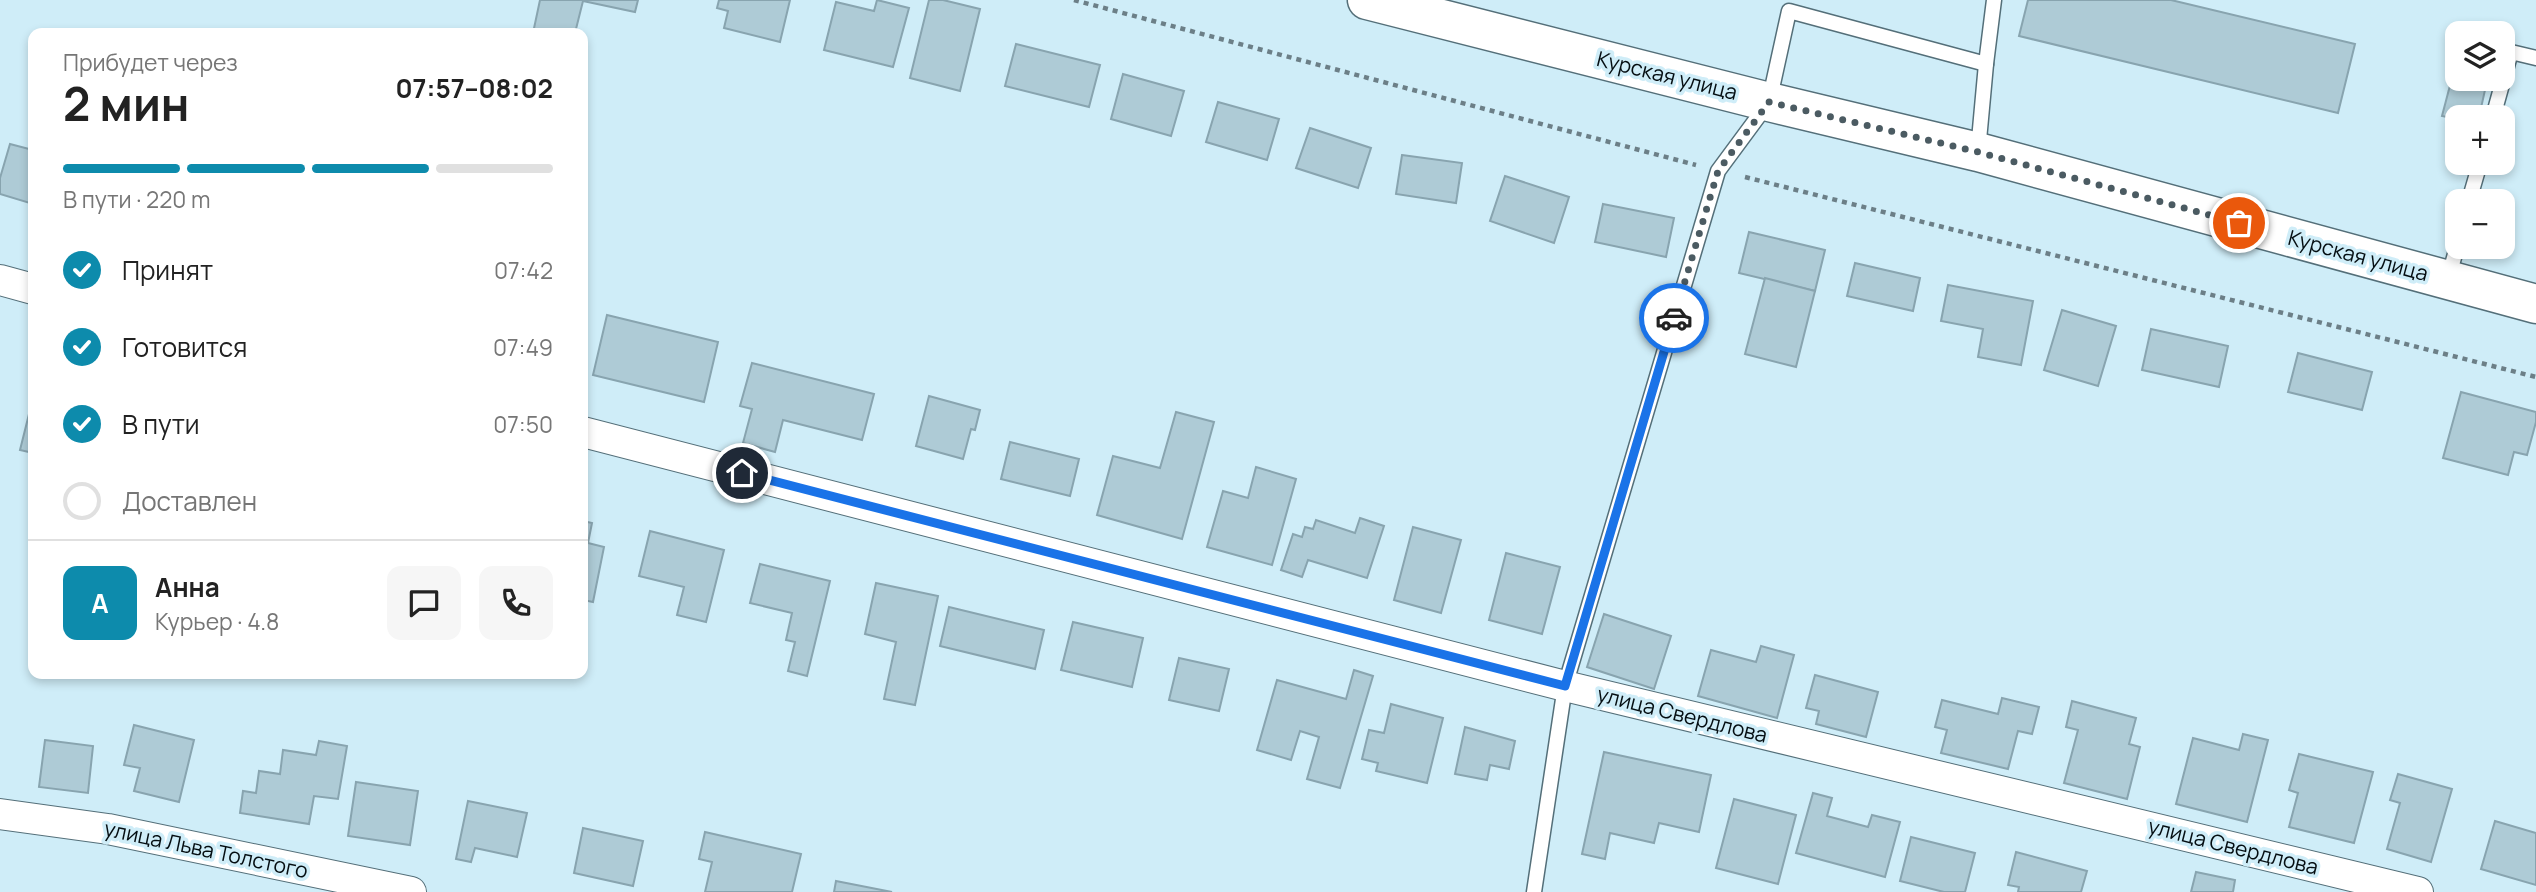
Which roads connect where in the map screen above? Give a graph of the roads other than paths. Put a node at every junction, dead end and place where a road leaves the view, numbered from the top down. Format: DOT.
graph roads {
  1 [pos="1367,0"];
  2 [pos="1994,0"];
  3 [pos="2536,58"];
  4 [pos="1986,64"];
  5 [pos="1769,102"];
  6 [pos="2496,105"];
  7 [pos="1978,152"];
  8 [pos="2452,264"];
  9 [pos="0,280"];
  10 [pos="28,288"];
  11 [pos="2536,304"];
  12 [pos="588,433"];
  13 [pos="1565,686"];
  14 [pos="0,814"];
  15 [pos="411,892"];
  16 [pos="1534,892"];
  17 [pos="2417,892"];
  1 -- 5 [label="street, Курская улица"];
  2 -- 4 [label="lane"];
  3 -- 6 [label="lane"];
  4 -- 5 [label="lane"];
  4 -- 7 [label="lane"];
  5 -- 7 [label="street, Курская улица"];
  5 -- 13 [label="lane"];
  7 -- 8 [label="street, Курская улица"];
  8 -- 11 [label="street, Курская улица"];
  9 -- 10 [label="street"];
  12 -- 13 [label="street, улица Свердлова"];
  13 -- 16 [label="lane"];
  13 -- 17 [label="street, улица Свердлова"];
  14 -- 15 [label="street, улица Льва Толстого"];
}
